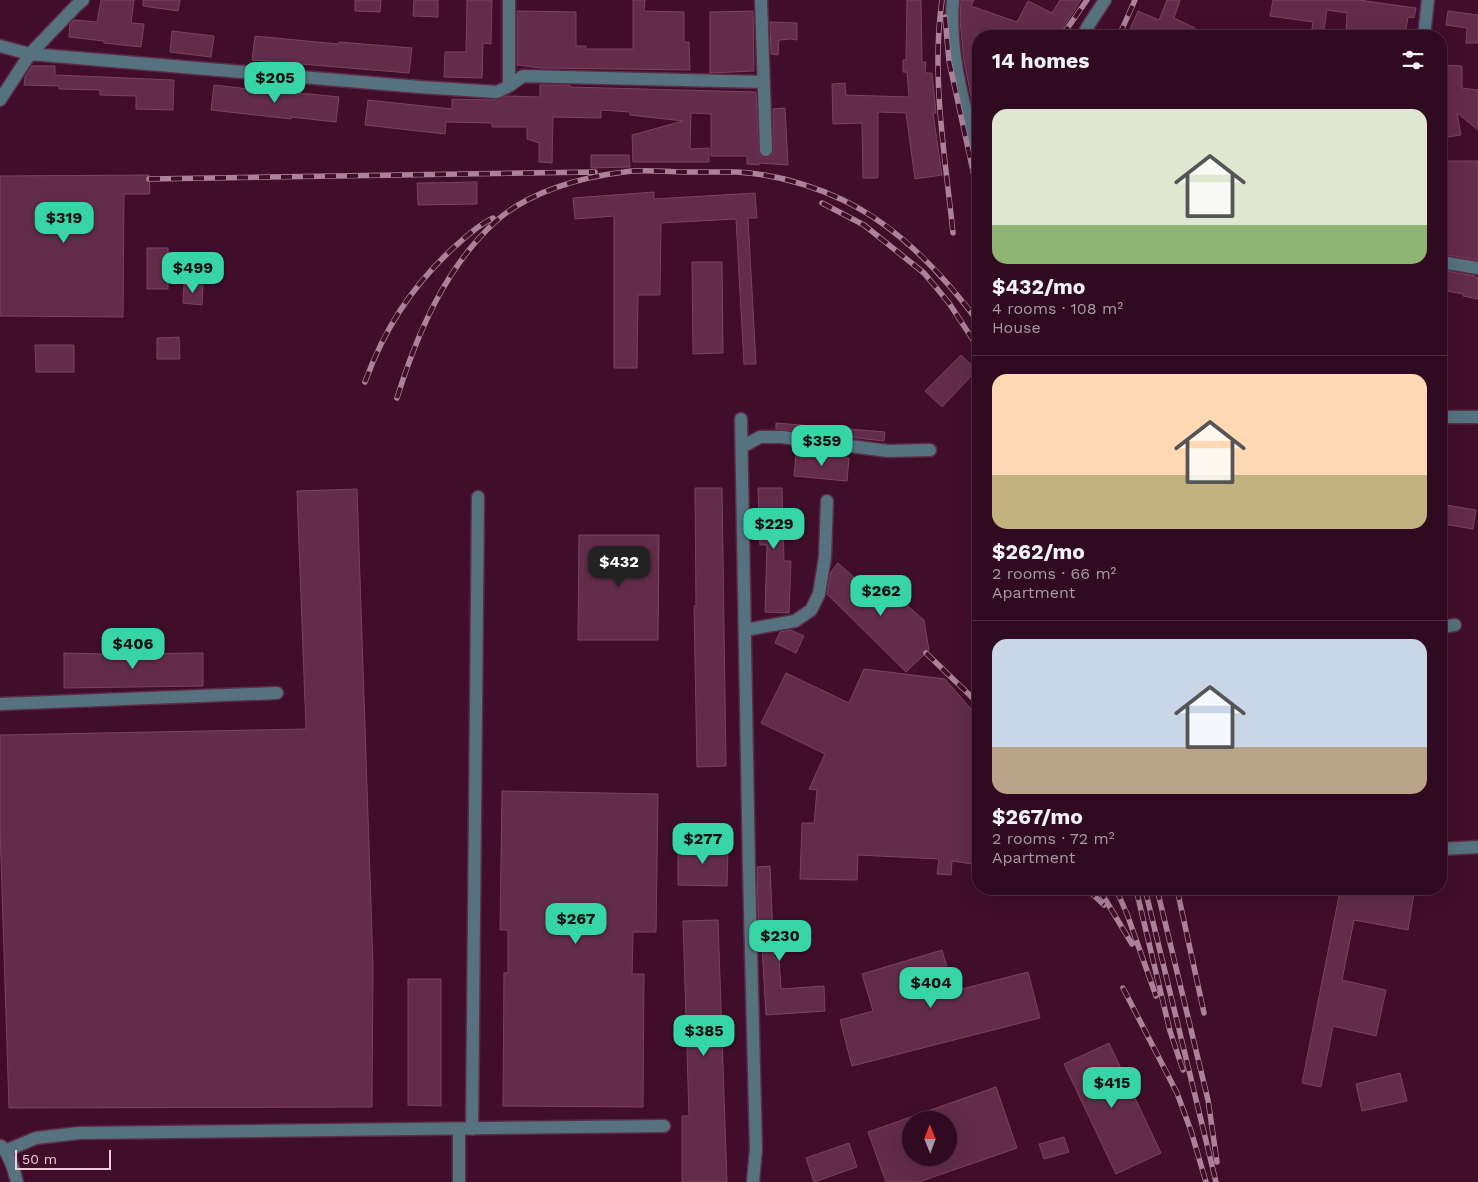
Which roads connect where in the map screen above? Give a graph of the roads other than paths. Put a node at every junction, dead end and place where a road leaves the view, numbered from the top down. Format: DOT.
graph roads {
  1 [pos="83,0"];
  2 [pos="510,0"];
  3 [pos="761,0"];
  4 [pos="953,0"];
  5 [pos="1105,0"];
  6 [pos="1428,0"];
  7 [pos="1086,30"];
  8 [pos="1425,30"];
  9 [pos="0,46"];
  10 [pos="30,54"];
  11 [pos="764,82"];
  12 [pos="510,86"];
  13 [pos="0,100"];
  14 [pos="972,134"];
  15 [pos="766,150"];
  16 [pos="1447,263"];
  17 [pos="1478,267"];
  18 [pos="1478,417"];
  19 [pos="1447,418"];
  20 [pos="741,420"];
  21 [pos="742,447"];
  22 [pos="930,450"];
  23 [pos="478,496"];
  24 [pos="827,501"];
  25 [pos="1455,626"];
  26 [pos="1447,627"];
  27 [pos="745,630"];
  28 [pos="276,693"];
  29 [pos="0,704"];
  30 [pos="1478,847"];
  31 [pos="1447,849"];
  32 [pos="664,1126"];
  33 [pos="466,1129"];
  34 [pos="3,1148"];
  35 [pos="17,1182"];
  36 [pos="459,1182"];
  37 [pos="753,1182"];
  1 -- 10 [label="street"];
  2 -- 12 [label="street"];
  3 -- 11 [label="street"];
  4 -- 14 [label="street"];
  5 -- 7 [label="street"];
  6 -- 8 [label="street"];
  9 -- 10 [label="street"];
  10 -- 12 [label="street"];
  10 -- 13 [label="street"];
  11 -- 12 [label="street"];
  11 -- 15 [label="street"];
  16 -- 17 [label="street"];
  18 -- 19 [label="street"];
  20 -- 21 [label="street"];
  21 -- 22 [label="street"];
  21 -- 27 [label="street"];
  23 -- 33 [label="street"];
  24 -- 27 [label="street"];
  25 -- 26 [label="street"];
  27 -- 37 [label="street"];
  28 -- 29 [label="street"];
  30 -- 31 [label="street"];
  32 -- 33 [label="street"];
  33 -- 34 [label="street"];
  33 -- 36 [label="street"];
  34 -- 35 [label="street"];
}
